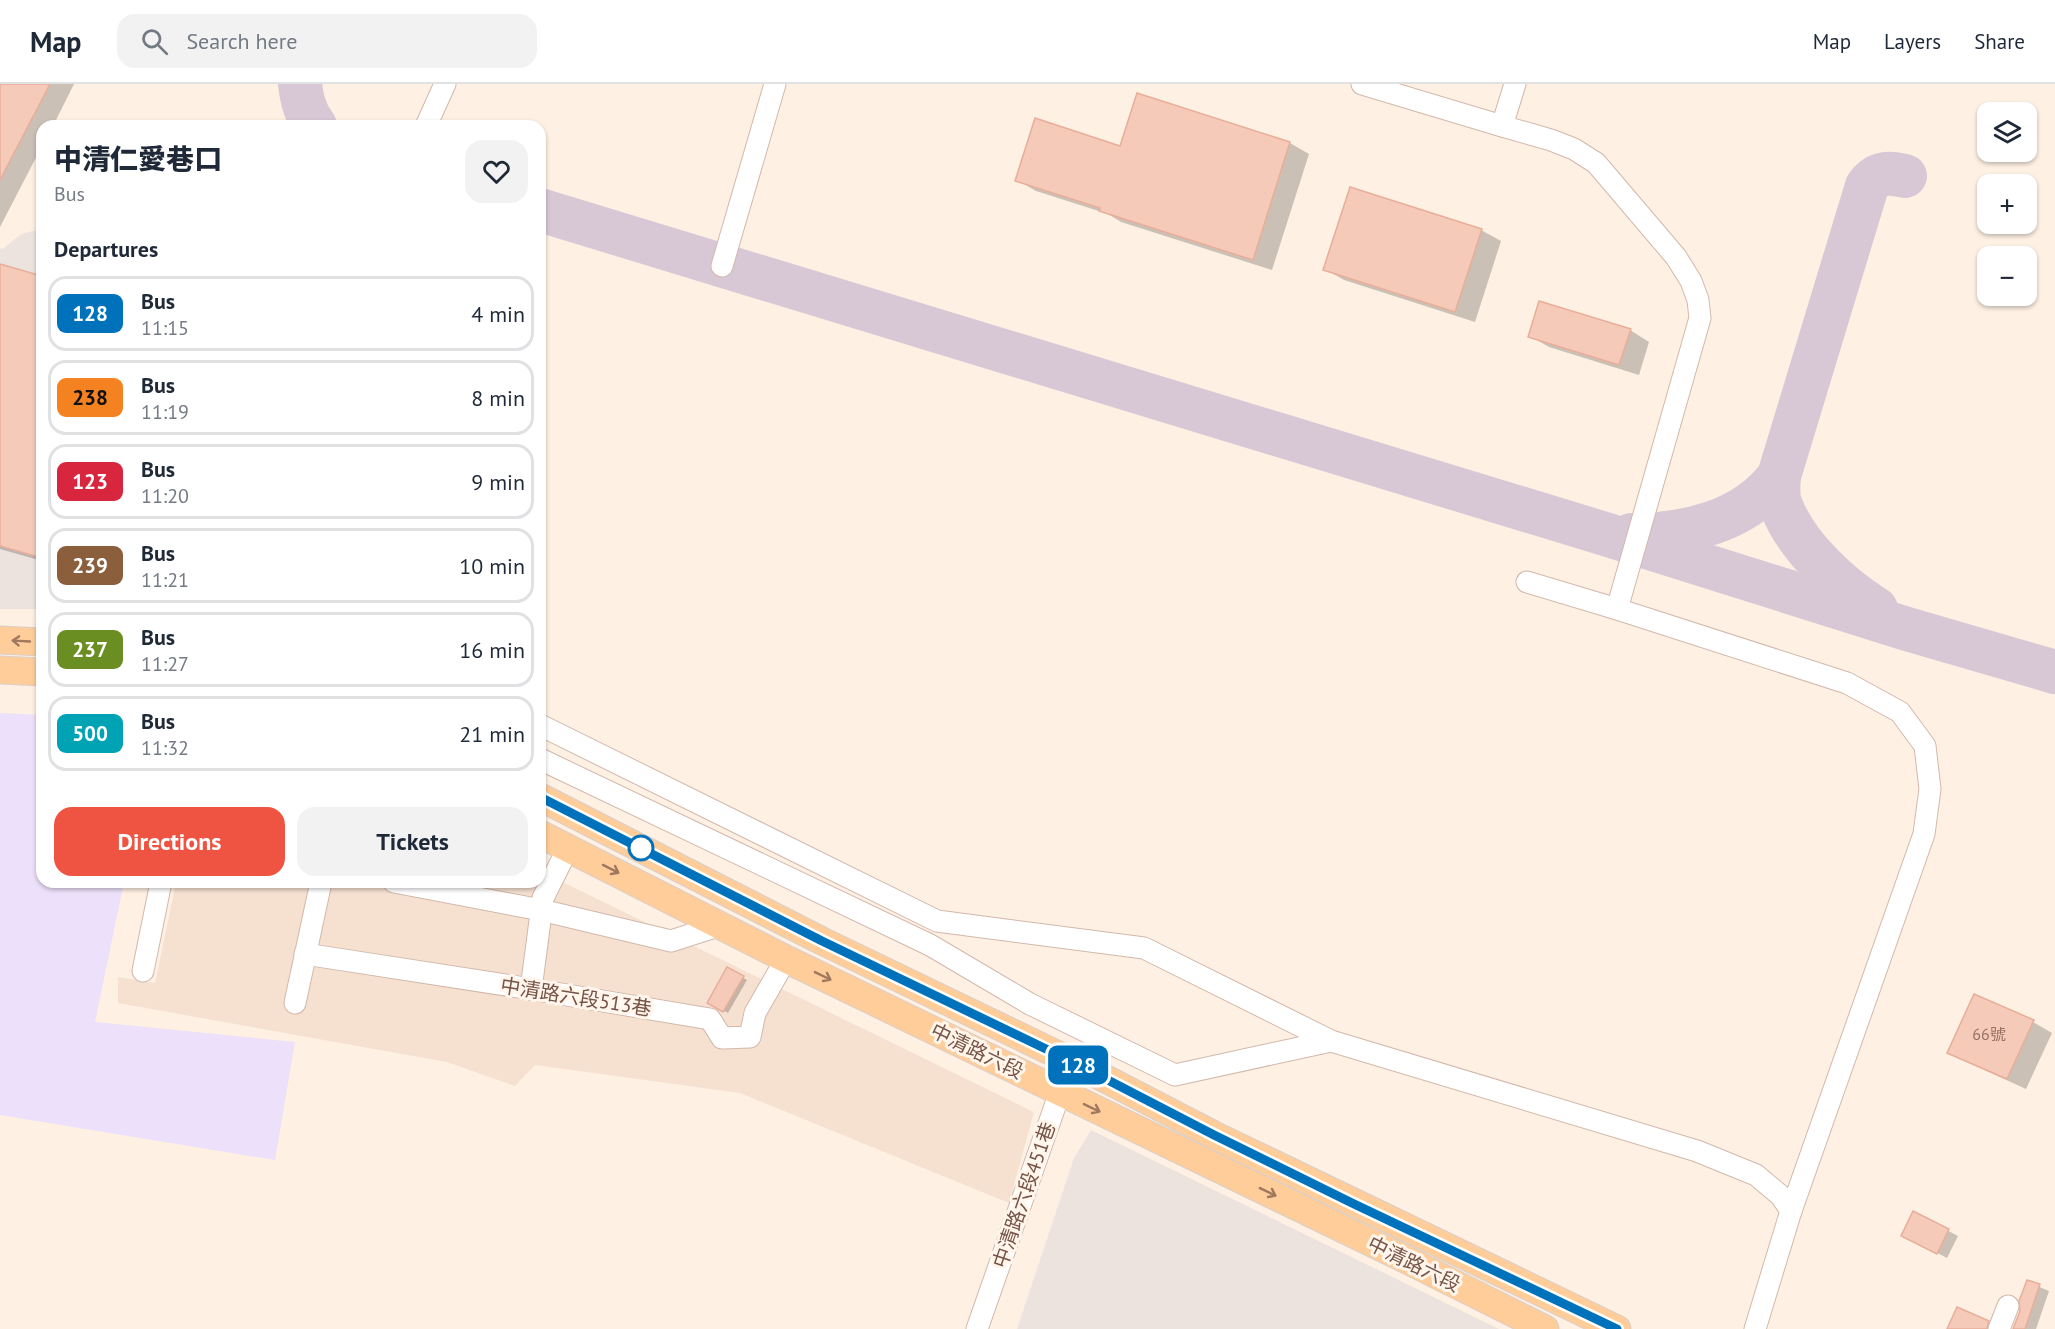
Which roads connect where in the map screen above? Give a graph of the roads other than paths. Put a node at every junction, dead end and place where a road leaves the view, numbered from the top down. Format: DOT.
graph roads {
  1 [pos="445,84"];
  2 [pos="775,84"];
  3 [pos="1362,84"];
  4 [pos="1515,84"];
  5 [pos="429,120"];
  6 [pos="1502,126"];
  7 [pos="723,266"];
  8 [pos="1527,582"];
  9 [pos="1617,609"];
  10 [pos="0,640"];
  11 [pos="36,642"];
  12 [pos="0,670"];
  13 [pos="36,672"];
  14 [pos="546,728"];
  15 [pos="546,762"];
  16 [pos="546,800"];
  17 [pos="546,837"];
  18 [pos="568,848"];
  19 [pos="160,888"];
  20 [pos="320,888"];
  21 [pos="426,888"];
  22 [pos="542,910"];
  23 [pos="721,925"];
  24 [pos="305,954"];
  25 [pos="786,958"];
  26 [pos="143,971"];
  27 [pos="531,989"];
  28 [pos="295,1003"];
  29 [pos="1331,1041"];
  30 [pos="1075,1063"];
  31 [pos="1060,1092"];
  32 [pos="1791,1210"];
  33 [pos="2008,1306"];
  34 [pos="977,1329"];
  35 [pos="1545,1329"];
  36 [pos="1617,1329"];
  37 [pos="1755,1329"];
  38 [pos="1999,1329"];
  1 -- 5 [label="street"];
  2 -- 7 [label="street"];
  3 -- 6 [label="street"];
  4 -- 6 [label="street"];
  6 -- 9 [label="street"];
  8 -- 9 [label="street"];
  9 -- 32 [label="street"];
  11 -- 10 [label="main road, one-way"];
  12 -- 13 [label="main road"];
  14 -- 29 [label="street"];
  15 -- 29 [label="street"];
  16 -- 30 [label="main road, 中清路六段"];
  17 -- 18 [label="main road, 中清路六段"];
  18 -- 22 [label="street"];
  18 -- 23 [label="main road, 中清路六段, one-way"];
  19 -- 26 [label="street"];
  20 -- 24 [label="street"];
  21 -- 22 [label="street"];
  22 -- 23 [label="street"];
  22 -- 27 [label="street"];
  23 -- 25 [label="main road, 中清路六段"];
  24 -- 27 [label="street, 中清路六段513巷"];
  24 -- 28 [label="street"];
  25 -- 27 [label="street, 中清路六段513巷"];
  25 -- 31 [label="main road, 中清路六段, one-way"];
  29 -- 32 [label="street"];
  30 -- 31 [label="street, 中清路六段451巷"];
  30 -- 36 [label="main road, 中清路六段"];
  31 -- 34 [label="street, 中清路六段451巷"];
  31 -- 35 [label="main road, 中清路六段, one-way"];
  32 -- 37 [label="street"];
  33 -- 38 [label="street"];
}
